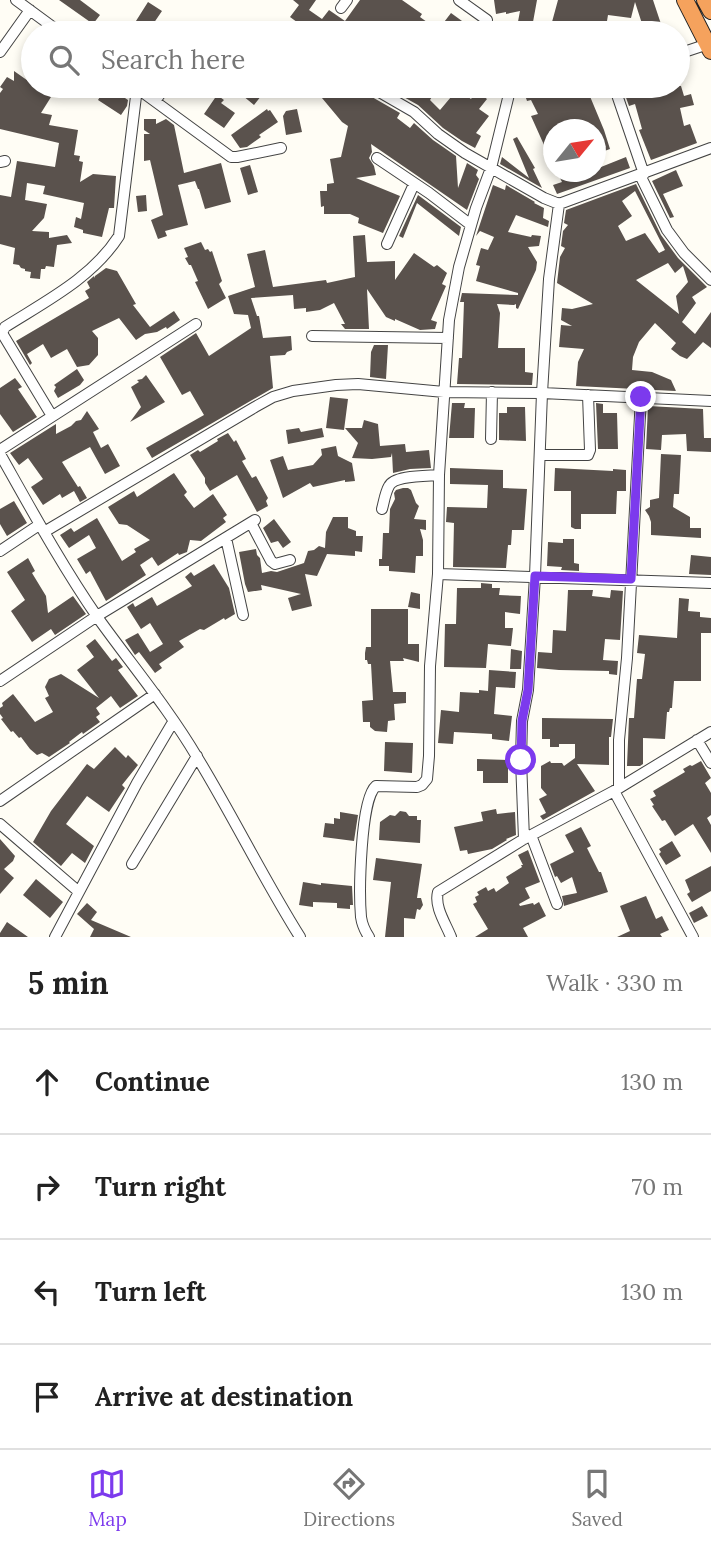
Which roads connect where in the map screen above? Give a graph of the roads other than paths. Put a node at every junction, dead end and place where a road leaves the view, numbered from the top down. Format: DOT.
graph roads {
  1 [pos="16,0"];
  2 [pos="459,0"];
  3 [pos="685,0"];
  4 [pos="705,0"];
  5 [pos="30,10"];
  6 [pos="711,11"];
  7 [pos="487,20"];
  8 [pos="45,21"];
  9 [pos="4,37"];
  10 [pos="709,47"];
  11 [pos="690,51"];
  12 [pos="0,52"];
  13 [pos="134,98"];
  14 [pos="151,98"];
  15 [pos="157,98"];
  16 [pos="391,98"];
  17 [pos="508,98"];
  18 [pos="618,98"];
  19 [pos="155,101"];
  20 [pos="281,148"];
  21 [pos="711,148"];
  22 [pos="377,158"];
  23 [pos="491,169"];
  24 [pos="642,175"];
  25 [pos="414,184"];
  26 [pos="559,204"];
  27 [pos="471,225"];
  28 [pos="387,244"];
  29 [pos="711,280"];
  30 [pos="196,324"];
  31 [pos="312,336"];
  32 [pos="448,338"];
  33 [pos="444,392"];
  34 [pos="492,392"];
  35 [pos="542,393"];
  36 [pos="588,395"];
  37 [pos="641,397"];
  38 [pos="711,401"];
  39 [pos="52,416"];
  40 [pos="491,439"];
  41 [pos="0,452"];
  42 [pos="540,455"];
  43 [pos="439,475"];
  44 [pos="382,509"];
  45 [pos="42,529"];
  46 [pos="226,538"];
  47 [pos="0,551"];
  48 [pos="290,560"];
  49 [pos="438,574"];
  50 [pos="535,576"];
  51 [pos="631,579"];
  52 [pos="711,583"];
  53 [pos="243,615"];
  54 [pos="97,616"];
  55 [pos="0,681"];
  56 [pos="155,694"];
  57 [pos="173,722"];
  58 [pos="711,732"];
  59 [pos="697,740"];
  60 [pos="197,756"];
  61 [pos="711,763"];
  62 [pos="616,790"];
  63 [pos="0,801"];
  64 [pos="0,824"];
  65 [pos="528,837"];
  66 [pos="132,864"];
  67 [pos="79,892"];
  68 [pos="557,904"];
  69 [pos="55,937"];
  70 [pos="300,937"];
  71 [pos="369,937"];
  72 [pos="451,937"];
  73 [pos="693,937"];
  1 -- 5 [label="street"];
  2 -- 7 [label="street"];
  3 -- 10 [label="highway"];
  4 -- 6 [label="highway"];
  5 -- 8 [label="street"];
  5 -- 9 [label="street"];
  9 -- 12 [label="street"];
  10 -- 11 [label="street"];
  13 -- 39 [label="street"];
  14 -- 19 [label="street"];
  15 -- 19 [label="street"];
  16 -- 23 [label="street"];
  17 -- 23 [label="street"];
  18 -- 24 [label="street"];
  19 -- 20 [label="street"];
  21 -- 24 [label="street"];
  22 -- 25 [label="street"];
  23 -- 26 [label="street"];
  23 -- 27 [label="street"];
  24 -- 26 [label="street"];
  24 -- 29 [label="street"];
  25 -- 27 [label="street"];
  25 -- 28 [label="street"];
  26 -- 35 [label="street"];
  27 -- 32 [label="street"];
  30 -- 39 [label="street"];
  31 -- 32 [label="street"];
  32 -- 33 [label="street"];
  33 -- 34 [label="street"];
  33 -- 43 [label="street"];
  33 -- 45 [label="street"];
  34 -- 35 [label="street"];
  34 -- 40 [label="street"];
  35 -- 36 [label="street"];
  35 -- 42 [label="street"];
  36 -- 37 [label="street"];
  36 -- 42 [label="street"];
  37 -- 38 [label="street"];
  37 -- 51 [label="street"];
  39 -- 41 [label="street"];
  41 -- 45 [label="street"];
  42 -- 50 [label="street"];
  43 -- 44 [label="street"];
  43 -- 49 [label="street"];
  45 -- 47 [label="street"];
  45 -- 54 [label="street"];
  46 -- 48 [label="street"];
  46 -- 53 [label="street"];
  46 -- 54 [label="street"];
  49 -- 50 [label="street"];
  49 -- 71 [label="street"];
  50 -- 51 [label="street"];
  50 -- 65 [label="street"];
  51 -- 52 [label="street"];
  51 -- 62 [label="street"];
  54 -- 55 [label="street"];
  54 -- 56 [label="street"];
  56 -- 57 [label="street"];
  56 -- 63 [label="street"];
  57 -- 60 [label="street"];
  57 -- 67 [label="street"];
  58 -- 59 [label="street"];
  59 -- 61 [label="street"];
  59 -- 62 [label="street"];
  60 -- 66 [label="street"];
  60 -- 70 [label="street"];
  62 -- 65 [label="street"];
  62 -- 73 [label="street"];
  64 -- 67 [label="street"];
  65 -- 68 [label="street"];
  65 -- 72 [label="street"];
  67 -- 69 [label="street"];
}
